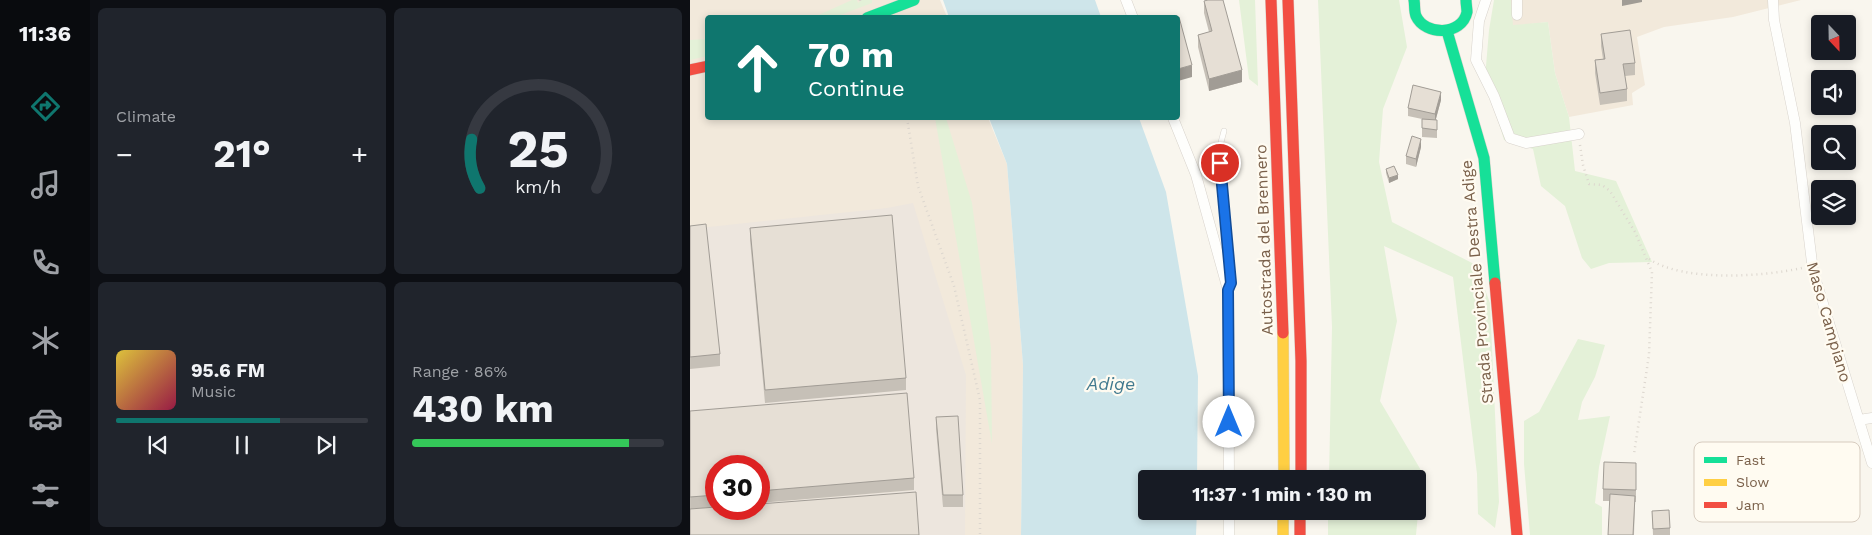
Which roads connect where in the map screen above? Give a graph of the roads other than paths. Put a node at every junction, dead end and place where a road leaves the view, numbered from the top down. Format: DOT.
graph roads {
  1 [pos="880,0"];
  2 [pos="914,0"];
  3 [pos="1126,0"];
  4 [pos="1271,0"];
  5 [pos="1288,0"];
  6 [pos="1414,0"];
  7 [pos="1466,0"];
  8 [pos="1486,0"];
  9 [pos="1517,0"];
  10 [pos="1773,0"];
  11 [pos="888,10"];
  12 [pos="875,15"];
  13 [pos="1132,15"];
  14 [pos="1516,15"];
  15 [pos="1447,31"];
  16 [pos="705,67"];
  17 [pos="690,70"];
  18 [pos="1174,120"];
  19 [pos="1224,131"];
  20 [pos="1579,134"];
  21 [pos="1228,290"];
  22 [pos="1872,418"];
  23 [pos="1859,420"];
  24 [pos="1872,463"];
  25 [pos="1229,470"];
  26 [pos="1284,470"];
  27 [pos="1301,470"];
  28 [pos="1229,520"];
  29 [pos="1283,520"];
  30 [pos="1300,520"];
  31 [pos="1229,535"];
  32 [pos="1283,535"];
  33 [pos="1300,535"];
  34 [pos="1517,535"];
  1 -- 11 [label="street"];
  2 -- 11 [label="main road"];
  3 -- 13 [label="street"];
  4 -- 26 [label="main road, Autostrada del Brennero"];
  5 -- 27 [label="main road, Autostrada del Brennero"];
  6 -- 15 [label="main road"];
  7 -- 15 [label="main road"];
  8 -- 20 [label="street"];
  9 -- 14 [label="street"];
  10 -- 23 [label="street, Maso Campiano"];
  11 -- 12 [label="main road"];
  15 -- 34 [label="main road, Strada Provinciale Destra Adige"];
  16 -- 17 [label="main road"];
  18 -- 21 [label="street"];
  19 -- 21 [label="lane"];
  21 -- 25 [label="street"];
  22 -- 23 [label="street"];
  23 -- 24 [label="street, Maso Campiano"];
  28 -- 31 [label="street"];
  29 -- 32 [label="main road"];
  30 -- 33 [label="main road"];
}
